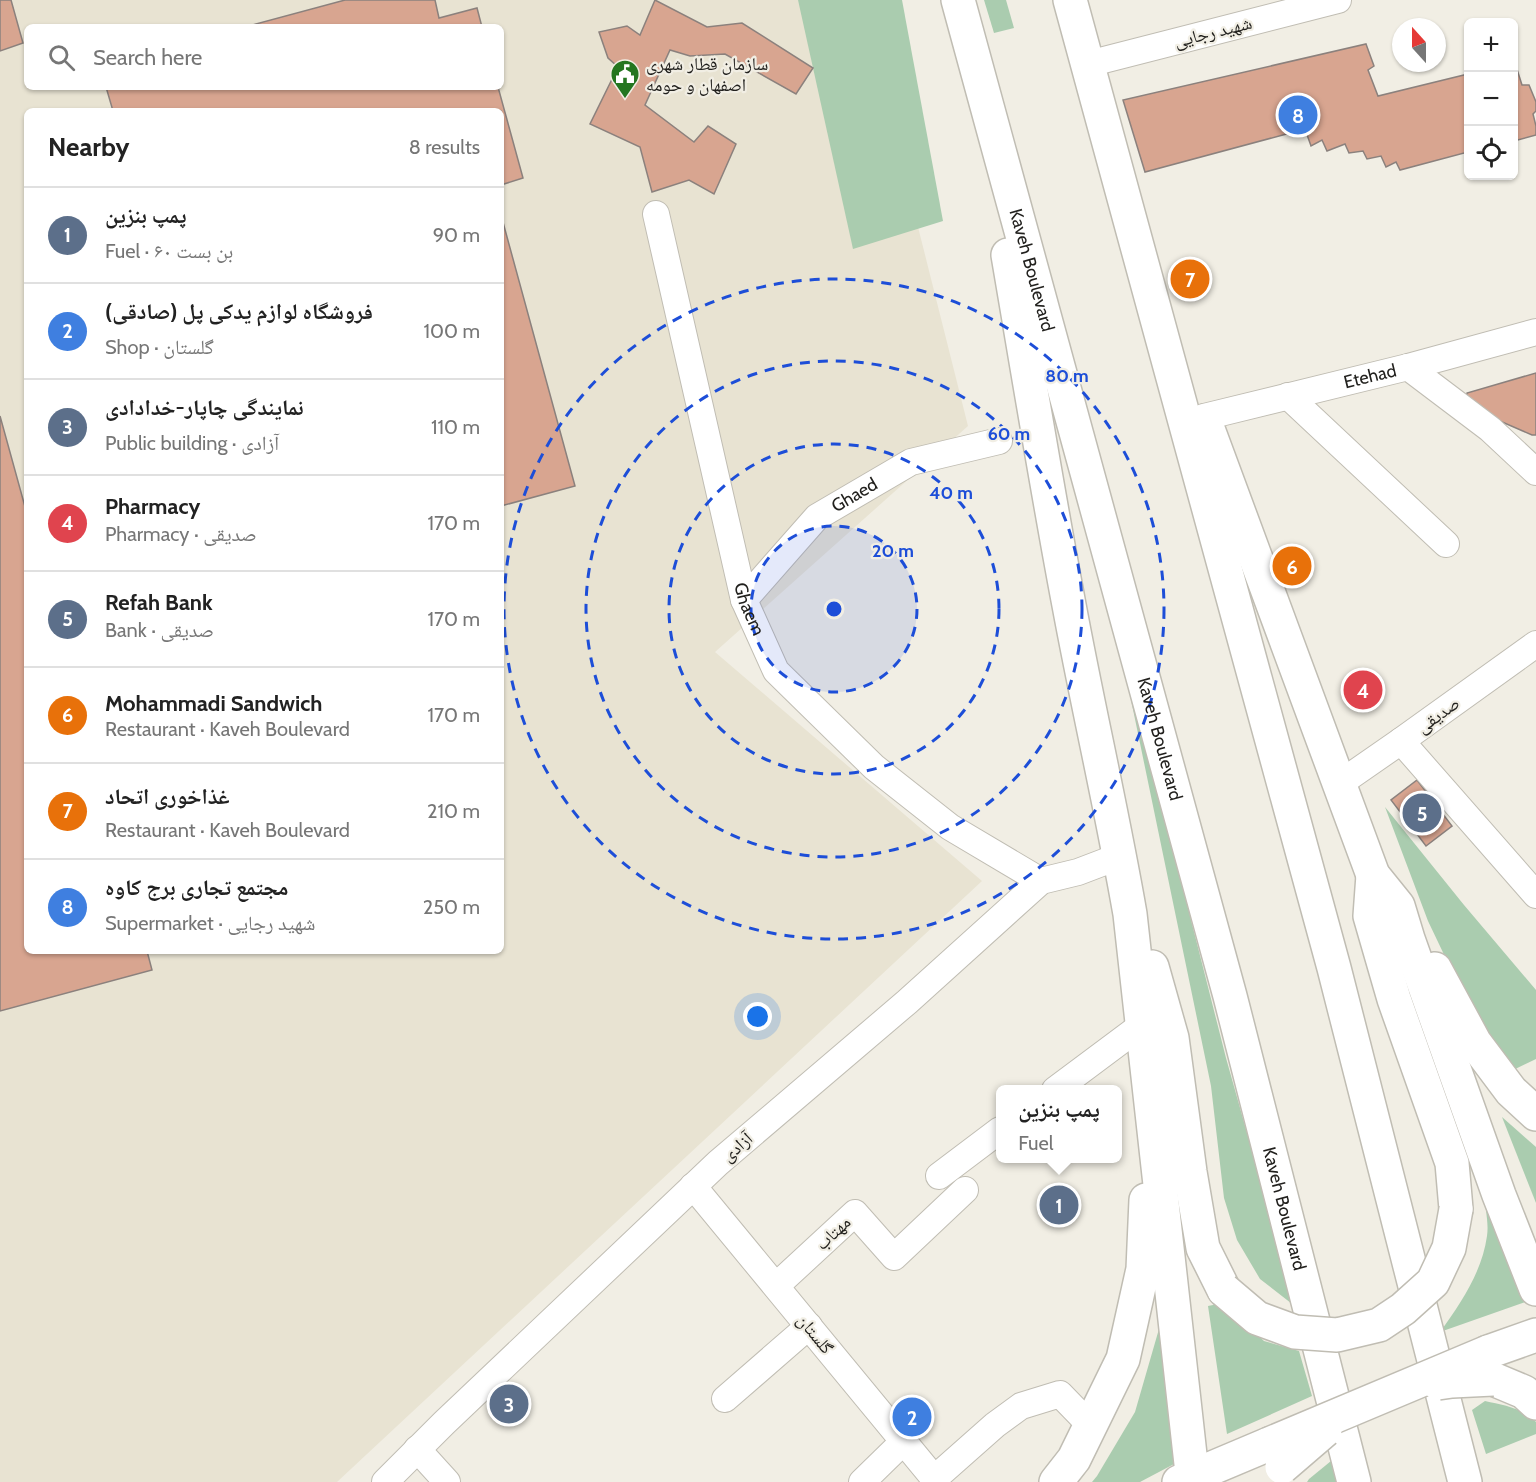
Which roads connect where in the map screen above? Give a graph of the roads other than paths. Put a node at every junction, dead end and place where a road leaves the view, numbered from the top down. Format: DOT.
graph roads {
  1 [pos="958,0"];
  2 [pos="1070,0"];
  3 [pos="1338,0"];
  4 [pos="1088,64"];
  5 [pos="978,75"];
  6 [pos="656,214"];
  7 [pos="1143,269"];
  8 [pos="1536,332"];
  9 [pos="1408,367"];
  10 [pos="1288,396"];
  11 [pos="1204,417"];
  12 [pos="999,441"];
  13 [pos="1536,472"];
  14 [pos="1446,544"];
  15 [pos="744,600"];
  16 [pos="1536,644"];
  17 [pos="1401,741"];
  18 [pos="1339,784"];
  19 [pos="1120,856"];
  20 [pos="1373,875"];
  21 [pos="1041,881"];
  22 [pos="1536,895"];
  23 [pos="1408,939"];
  24 [pos="1142,1025"];
  25 [pos="1060,1085"];
  26 [pos="1530,1098"];
  27 [pos="1151,1102"];
  28 [pos="996,1133"];
  29 [pos="939,1176"];
  30 [pos="693,1186"];
  31 [pos="965,1190"];
  32 [pos="776,1286"];
  33 [pos="1536,1288"];
  34 [pos="808,1326"];
  35 [pos="1536,1335"];
  36 [pos="1490,1366"];
  37 [pos="725,1399"];
  38 [pos="1536,1403"];
  39 [pos="1090,1426"];
  40 [pos="903,1442"];
  41 [pos="417,1449"];
  42 [pos="1273,1464"];
  43 [pos="1188,1480"];
  44 [pos="936,1481"];
  45 [pos="385,1482"];
  46 [pos="447,1482"];
  47 [pos="862,1482"];
  48 [pos="1056,1482"];
  49 [pos="1354,1482"];
  50 [pos="1465,1482"];
  1 -- 5 [label="main road, Kaveh Boulevard"];
  2 -- 4 [label="main road"];
  3 -- 4 [label="street, شهید رجایی"];
  4 -- 7 [label="main road"];
  5 -- 19 [label="main road"];
  5 -- 49 [label="main road, Kaveh Boulevard"];
  6 -- 15 [label="street, Ghaem"];
  7 -- 11 [label="main road"];
  7 -- 50 [label="main road"];
  8 -- 9 [label="street, Etehad"];
  9 -- 10 [label="street, Etehad"];
  9 -- 13 [label="street"];
  10 -- 11 [label="street, Etehad"];
  10 -- 14 [label="street"];
  11 -- 18 [label="main road"];
  12 -- 15 [label="street, Ghaed"];
  15 -- 21 [label="street, Ghaem"];
  16 -- 17 [label="street, صدیقی"];
  17 -- 18 [label="street, صدیقی"];
  17 -- 22 [label="street"];
  18 -- 20 [label="main road"];
  19 -- 20 [label="main road, bridge"];
  19 -- 21 [label="street, آزادی"];
  19 -- 24 [label="main road"];
  20 -- 23 [label="main road"];
  21 -- 30 [label="street, آزادی"];
  23 -- 26 [label="main road"];
  23 -- 33 [label="main road"];
  24 -- 25 [label="street"];
  24 -- 27 [label="main road"];
  27 -- 39 [label="main road"];
  27 -- 43 [label="main road"];
  28 -- 29 [label="street"];
  30 -- 32 [label="street, گلستان"];
  30 -- 41 [label="street, آزادی"];
  31 -- 32 [label="street, مهتاب"];
  32 -- 34 [label="street, گلستان"];
  34 -- 37 [label="street"];
  34 -- 40 [label="street, گلستان"];
  35 -- 36 [label="main road"];
  36 -- 38 [label="main road"];
  36 -- 42 [label="main road, bridge"];
  39 -- 44 [label="street"];
  39 -- 48 [label="main road"];
  40 -- 44 [label="street, گلستان"];
  40 -- 47 [label="street"];
  41 -- 45 [label="street, آزادی"];
  41 -- 46 [label="street"];
  42 -- 43 [label="main road"];
}
